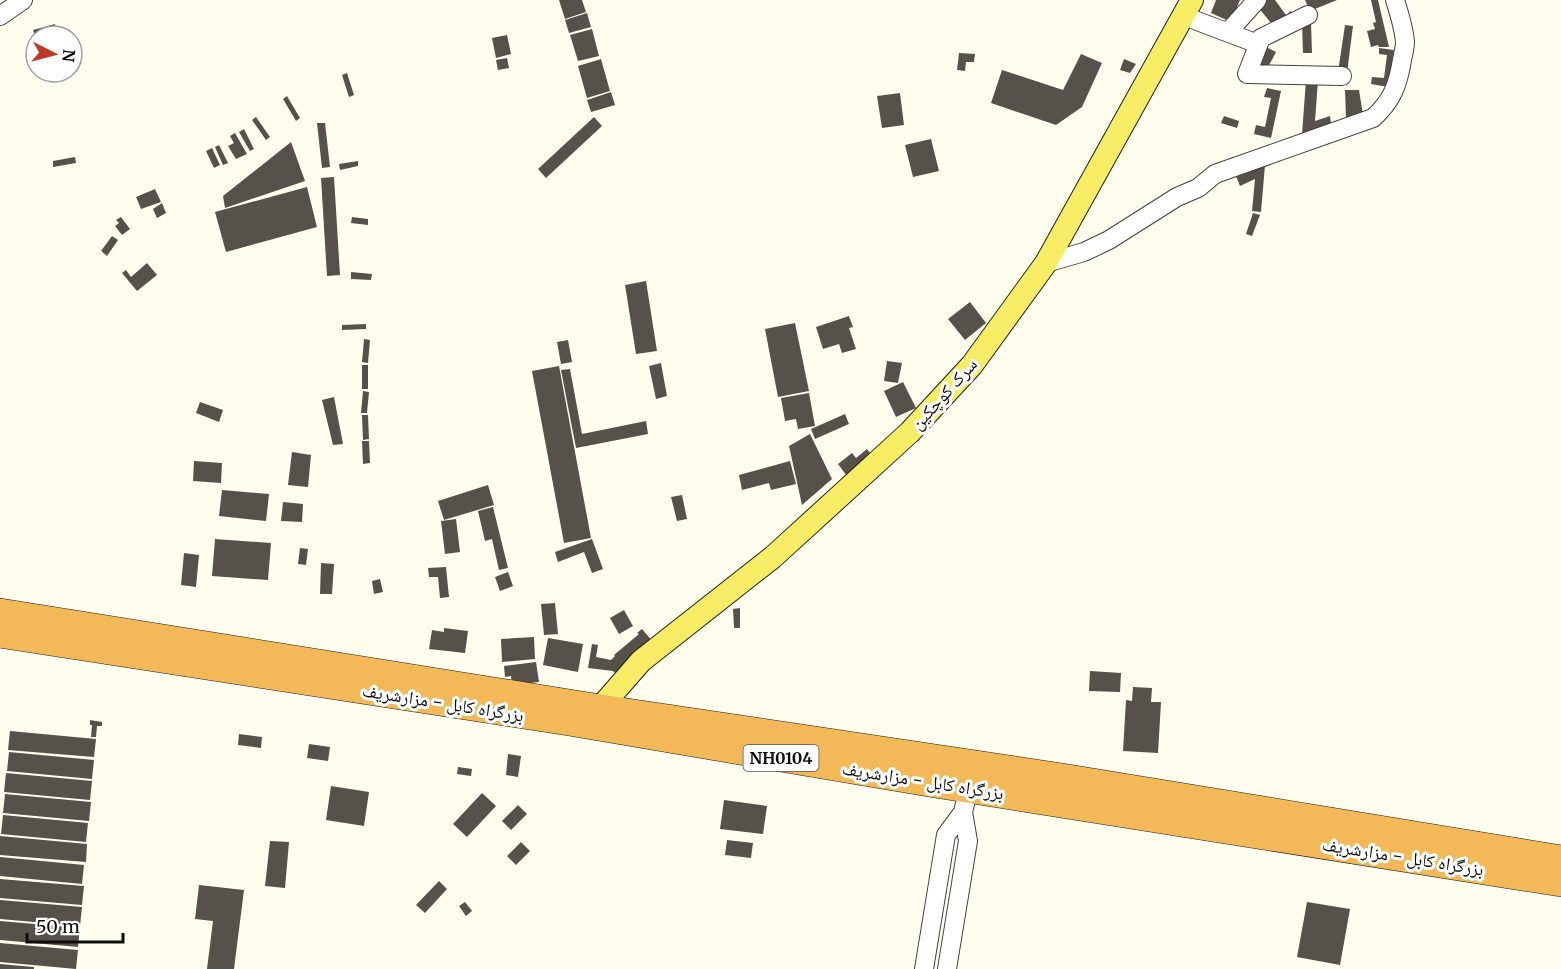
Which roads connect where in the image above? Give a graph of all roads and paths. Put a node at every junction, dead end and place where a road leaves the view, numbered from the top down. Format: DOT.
graph roads {
  1 [pos="23,0"];
  2 [pos="1257,0"];
  3 [pos="1395,0"];
  4 [pos="1188,8"];
  5 [pos="1308,15"];
  6 [pos="0,16"];
  7 [pos="1228,33"];
  8 [pos="1258,44"];
  9 [pos="1342,76"];
  10 [pos="1046,263"];
  11 [pos="0,612"];
  12 [pos="0,634"];
  13 [pos="600,708"];
  14 [pos="966,800"];
  15 [pos="1561,859"];
  16 [pos="1561,883"];
  17 [pos="924,969"];
  18 [pos="947,969"];
  1 -- 6 [label="street"];
  2 -- 7 [label="street"];
  3 -- 10 [label="street"];
  4 -- 7 [label="street"];
  4 -- 10 [label="main road, سرک کوچکین"];
  5 -- 8 [label="street"];
  7 -- 8 [label="street"];
  8 -- 9 [label="street"];
  10 -- 13 [label="main road, سرک کوچکین"];
  11 -- 13 [label="highway, بزرگراه کابل - مزارشریف / NH0104"];
  12 -- 14 [label="highway, بزرگراه کابل - مزارشریف / NH0104"];
  13 -- 15 [label="highway, بزرگراه کابل - مزارشریف / NH0104"];
  14 -- 16 [label="highway, بزرگراه کابل - مزارشریف / NH0104"];
  14 -- 17 [label="street"];
  14 -- 18 [label="street"];
}
